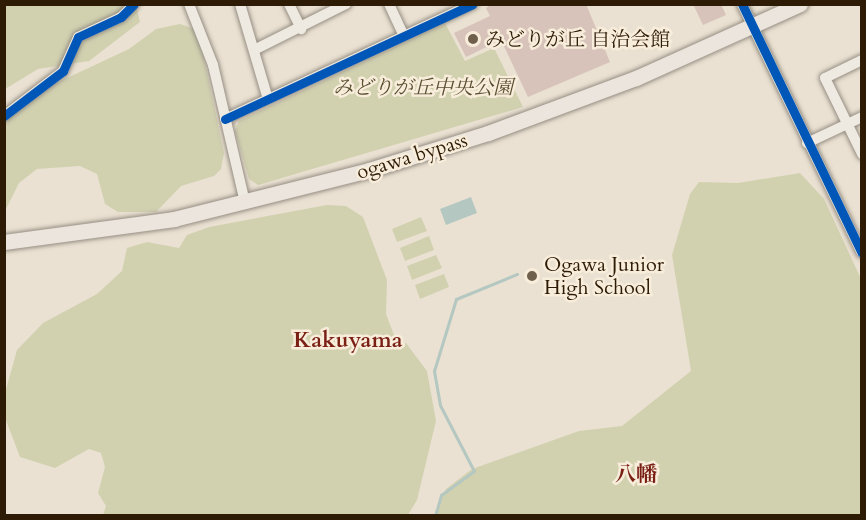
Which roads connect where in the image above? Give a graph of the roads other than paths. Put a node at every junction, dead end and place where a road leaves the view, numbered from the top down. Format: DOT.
graph roads {
  1 [pos="134,4"];
  2 [pos="189,4"];
  3 [pos="240,4"];
  4 [pos="289,4"];
  5 [pos="389,4"];
  6 [pos="473,4"];
  7 [pos="742,4"];
  8 [pos="800,4"];
  9 [pos="343,5"];
  10 [pos="753,28"];
  11 [pos="301,29"];
  12 [pos="404,36"];
  13 [pos="256,49"];
  14 [pos="861,60"];
  15 [pos="268,99"];
  16 [pos="4,116"];
  17 [pos="861,117"];
  18 [pos="225,119"];
  19 [pos="847,124"];
  20 [pos="807,143"];
  21 [pos="861,154"];
  22 [pos="244,202"];
  23 [pos="4,242"];
  24 [pos="861,253"];
  1 -- 16 [label="street"];
  2 -- 18 [label="street"];
  3 -- 13 [label="street"];
  4 -- 11 [label="street"];
  5 -- 12 [label="street"];
  6 -- 12 [label="street"];
  7 -- 10 [label="street"];
  8 -- 10 [label="highway, ogawa bypass"];
  9 -- 11 [label="street"];
  10 -- 20 [label="street"];
  10 -- 22 [label="highway, ogawa bypass"];
  11 -- 13 [label="street"];
  12 -- 15 [label="street"];
  13 -- 15 [label="street"];
  14 -- 19 [label="street"];
  15 -- 18 [label="street"];
  17 -- 19 [label="street"];
  18 -- 22 [label="street"];
  19 -- 20 [label="street"];
  19 -- 21 [label="street"];
  20 -- 24 [label="street"];
  22 -- 23 [label="highway, ogawa bypass"];
}
